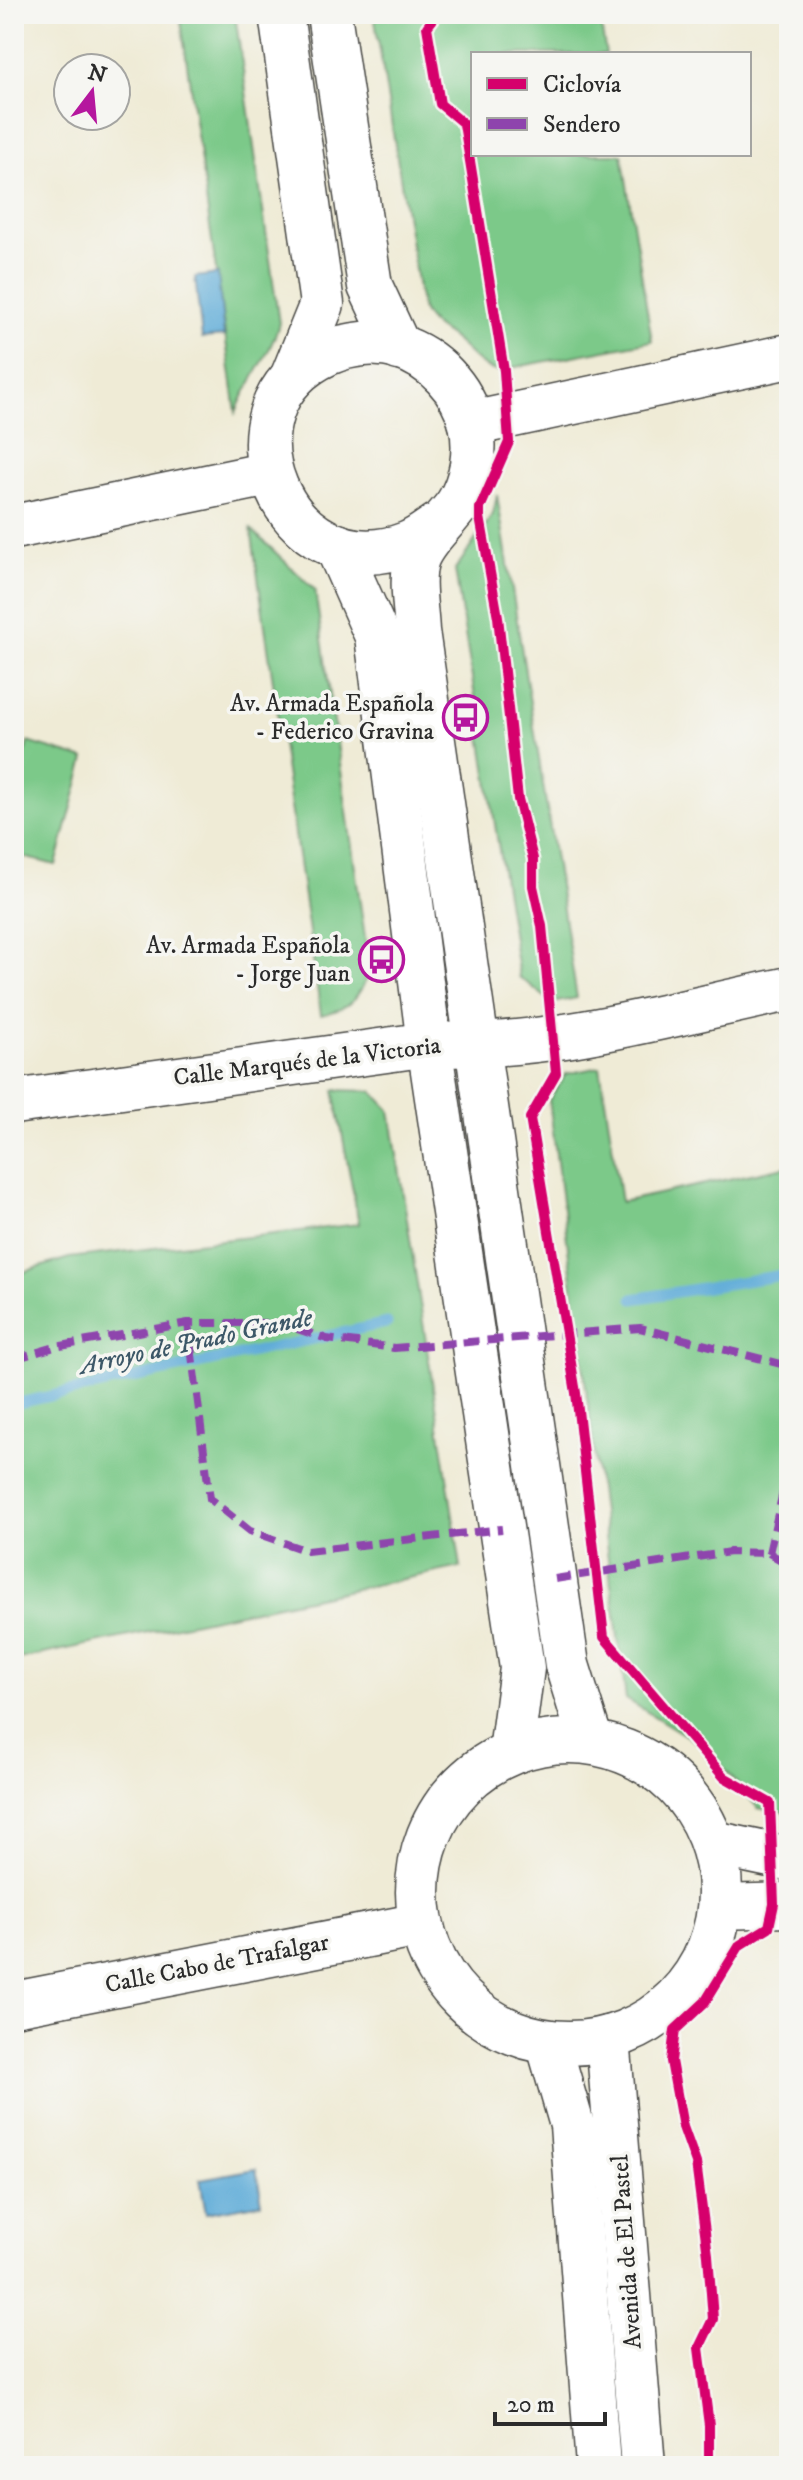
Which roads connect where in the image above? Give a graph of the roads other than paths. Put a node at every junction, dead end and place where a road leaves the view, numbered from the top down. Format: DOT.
graph roads {
  1 [pos="281,14"];
  2 [pos="329,14"];
  3 [pos="399,348"];
  4 [pos="789,356"];
  5 [pos="292,378"];
  6 [pos="471,424"];
  7 [pos="269,474"];
  8 [pos="438,525"];
  9 [pos="14,527"];
  10 [pos="337,546"];
  11 [pos="789,989"];
  12 [pos="429,1044"];
  13 [pos="480,1047"];
  14 [pos="14,1102"];
  15 [pos="591,1742"];
  16 [pos="511,1752"];
  17 [pos="713,1843"];
  18 [pos="789,1859"];
  19 [pos="789,1905"];
  20 [pos="720,1907"];
  21 [pos="420,1925"];
  22 [pos="14,2004"];
  23 [pos="608,2038"];
  24 [pos="548,2042"];
  25 [pos="598,2466"];
  26 [pos="643,2466"];
  1 -- 5 [label="street"];
  2 -- 3 [label="street"];
  3 -- 5 [label="street"];
  3 -- 6 [label="street"];
  4 -- 6 [label="street"];
  5 -- 7 [label="street"];
  6 -- 8 [label="street"];
  7 -- 9 [label="street"];
  7 -- 10 [label="street"];
  8 -- 10 [label="street"];
  8 -- 13 [label="street"];
  10 -- 12 [label="street"];
  11 -- 13 [label="street, Calle Marqués de la Victoria"];
  12 -- 13 [label="street, Calle Marqués de la Victoria"];
  12 -- 14 [label="street, Calle Marqués de la Victoria"];
  12 -- 16 [label="street"];
  13 -- 15 [label="street"];
  15 -- 16 [label="street"];
  15 -- 17 [label="street"];
  16 -- 21 [label="street"];
  17 -- 18 [label="street"];
  17 -- 20 [label="street"];
  19 -- 20 [label="street"];
  20 -- 23 [label="street"];
  21 -- 22 [label="street, Calle Cabo de Trafalgar"];
  21 -- 24 [label="street"];
  23 -- 24 [label="street"];
  23 -- 26 [label="street, Avenida de El Pastel"];
  24 -- 25 [label="street, Avenida de El Pastel"];
}
